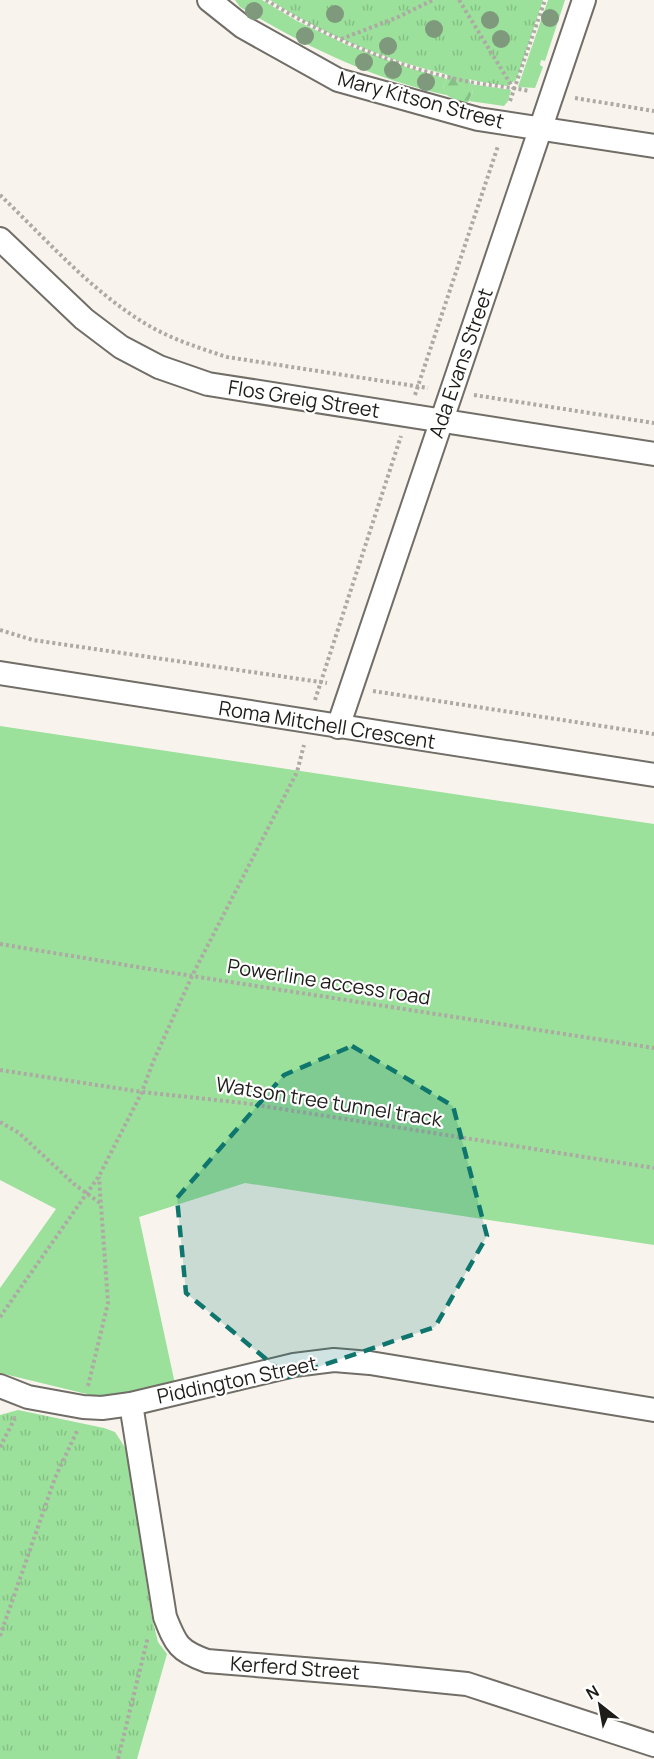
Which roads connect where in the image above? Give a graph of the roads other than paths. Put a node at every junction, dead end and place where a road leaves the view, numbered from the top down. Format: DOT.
graph roads {
  1 [pos="209,0"];
  2 [pos="584,0"];
  3 [pos="541,129"];
  4 [pos="654,146"];
  5 [pos="0,239"];
  6 [pos="441,421"];
  7 [pos="654,454"];
  8 [pos="0,673"];
  9 [pos="338,726"];
  10 [pos="654,775"];
  11 [pos="0,1386"];
  12 [pos="131,1404"];
  13 [pos="654,1410"];
  14 [pos="654,1745"];
  1 -- 3 [label="street, Mary Kitson Street"];
  2 -- 3 [label="street, Ada Evans Street"];
  3 -- 4 [label="street, Mary Kitson Street"];
  3 -- 6 [label="street, Ada Evans Street"];
  5 -- 6 [label="street, Flos Greig Street"];
  6 -- 7 [label="street, Flos Greig Street"];
  6 -- 9 [label="street, Ada Evans Street"];
  8 -- 9 [label="street, Roma Mitchell Crescent"];
  9 -- 10 [label="street, Roma Mitchell Crescent"];
  11 -- 12 [label="street, Piddington Street"];
  12 -- 13 [label="street, Piddington Street"];
  12 -- 14 [label="street, Kerferd Street"];
}
